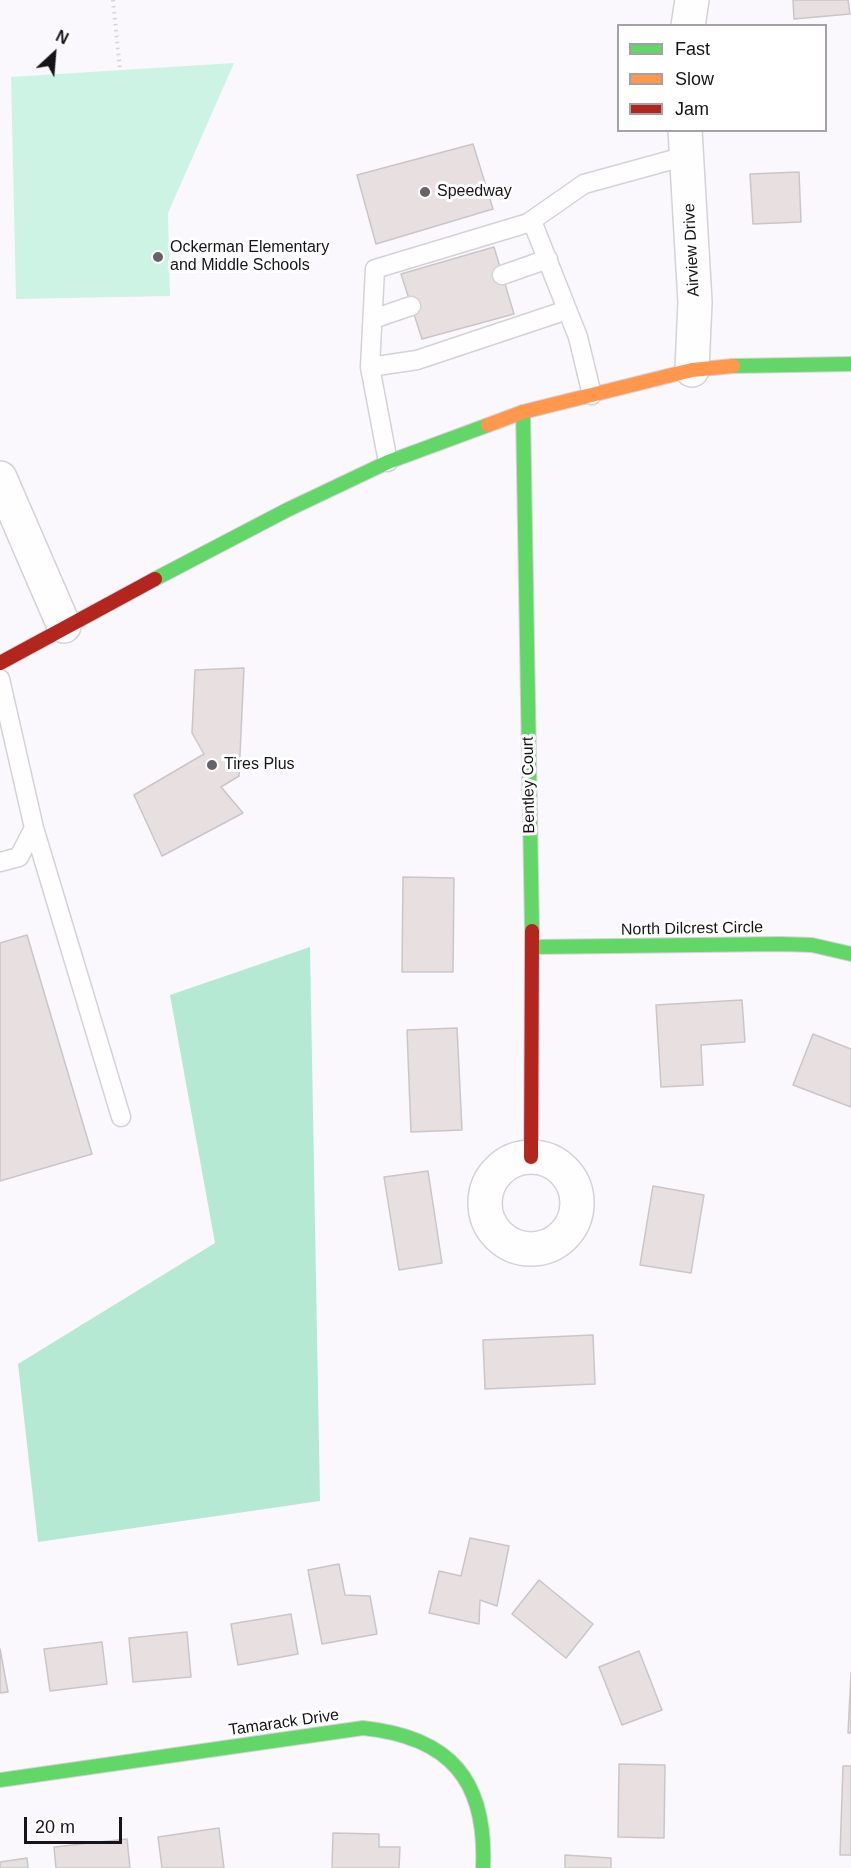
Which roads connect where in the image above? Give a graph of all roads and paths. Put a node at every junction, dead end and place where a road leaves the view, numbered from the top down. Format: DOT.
graph roads {
  1 [pos="113,0"];
  2 [pos="692,0"];
  3 [pos="688,24"];
  4 [pos="120,70"];
  5 [pos="685,143"];
  6 [pos="532,221"];
  7 [pos="548,260"];
  8 [pos="502,275"];
  9 [pos="411,306"];
  10 [pos="567,310"];
  11 [pos="373,319"];
  12 [pos="851,364"];
  13 [pos="370,367"];
  14 [pos="692,370"];
  15 [pos="591,395"];
  16 [pos="523,412"];
  17 [pos="388,462"];
  18 [pos="0,478"];
  19 [pos="64,626"];
  20 [pos="0,663"];
  21 [pos="0,679"];
  22 [pos="34,828"];
  23 [pos="0,862"];
  24 [pos="532,947"];
  25 [pos="851,954"];
  26 [pos="121,1117"];
  27 [pos="531,1157"];
  28 [pos="0,1780"];
  29 [pos="483,1868"];
  1 -- 4 [label="path"];
  2 -- 3 [label="street"];
  5 -- 6 [label="lane"];
  5 -- 14 [label="street, Airview Drive"];
  6 -- 7 [label="lane"];
  6 -- 11 [label="lane"];
  7 -- 8 [label="lane"];
  7 -- 10 [label="lane"];
  9 -- 11 [label="lane"];
  10 -- 13 [label="lane"];
  10 -- 15 [label="lane"];
  11 -- 13 [label="lane"];
  12 -- 14 [label="street"];
  13 -- 17 [label="lane"];
  14 -- 15 [label="street"];
  15 -- 16 [label="street"];
  16 -- 17 [label="street"];
  16 -- 24 [label="street, Bentley Court"];
  17 -- 19 [label="street"];
  18 -- 19 [label="street"];
  19 -- 20 [label="street"];
  21 -- 22 [label="lane"];
  22 -- 23 [label="lane"];
  22 -- 26 [label="lane"];
  24 -- 25 [label="street, North Dilcrest Circle"];
  24 -- 27 [label="street, Bentley Court"];
  28 -- 29 [label="street, Tamarack Drive"];
}
